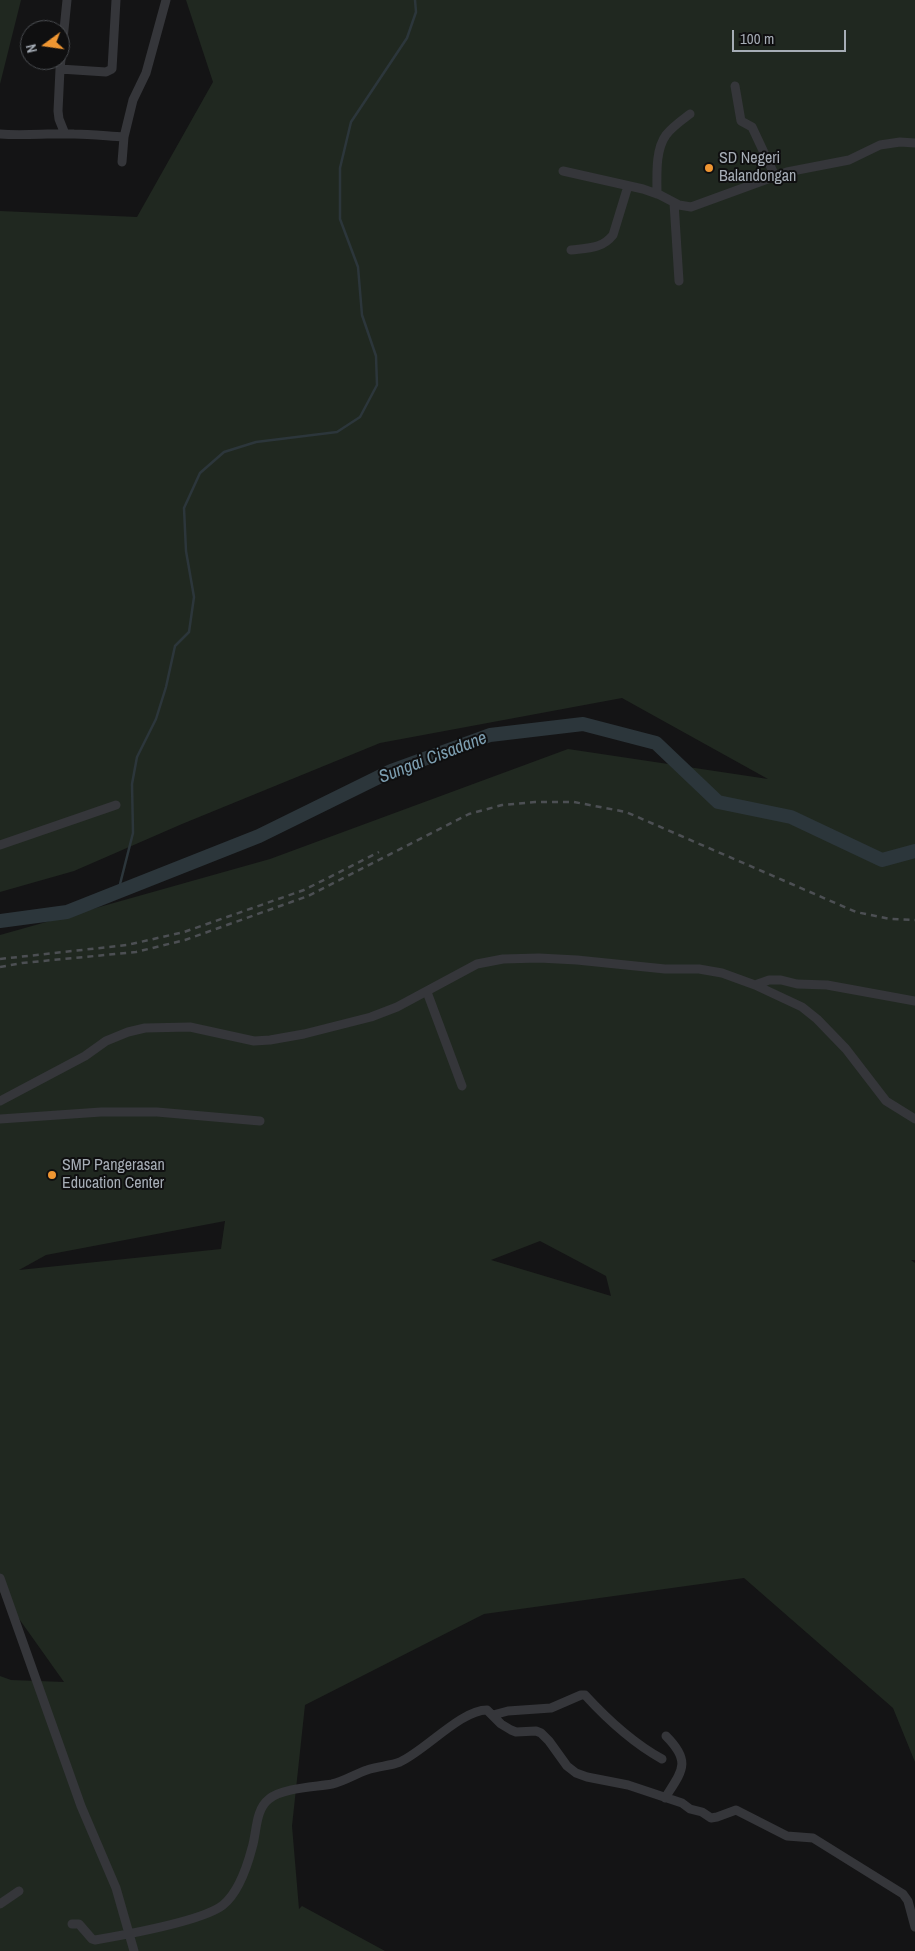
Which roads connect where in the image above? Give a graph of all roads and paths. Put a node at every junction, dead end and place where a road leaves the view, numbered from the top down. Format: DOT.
graph roads {
  1 [pos="67,0"];
  2 [pos="116,0"];
  3 [pos="166,0"];
  4 [pos="65,20"];
  5 [pos="60,70"];
  6 [pos="70,70"];
  7 [pos="735,86"];
  8 [pos="690,114"];
  9 [pos="0,134"];
  10 [pos="65,134"];
  11 [pos="124,138"];
  12 [pos="915,142"];
  13 [pos="122,162"];
  14 [pos="563,171"];
  15 [pos="775,176"];
  16 [pos="628,186"];
  17 [pos="657,194"];
  18 [pos="674,203"];
  19 [pos="571,250"];
  20 [pos="679,281"];
  21 [pos="116,805"];
  22 [pos="0,845"];
  23 [pos="755,985"];
  24 [pos="427,992"];
  25 [pos="915,1001"];
  26 [pos="462,1086"];
  27 [pos="0,1101"];
  28 [pos="0,1119"];
  29 [pos="915,1119"];
  30 [pos="260,1121"];
  31 [pos="0,1578"];
  32 [pos="493,1715"];
  33 [pos="666,1736"];
  34 [pos="662,1759"];
  35 [pos="665,1798"];
  36 [pos="20,1891"];
  37 [pos="0,1904"];
  38 [pos="72,1924"];
  39 [pos="915,1927"];
  40 [pos="129,1934"];
  41 [pos="134,1951"];
  1 -- 4 [label="street"];
  2 -- 6 [label="street"];
  3 -- 11 [label="street"];
  5 -- 10 [label="street"];
  7 -- 15 [label="street"];
  8 -- 17 [label="street"];
  9 -- 10 [label="street"];
  10 -- 11 [label="street"];
  11 -- 13 [label="street"];
  12 -- 15 [label="street"];
  14 -- 16 [label="street"];
  15 -- 18 [label="street"];
  16 -- 17 [label="street"];
  16 -- 19 [label="street"];
  17 -- 18 [label="street"];
  18 -- 20 [label="street"];
  21 -- 22 [label="street"];
  23 -- 24 [label="street"];
  23 -- 25 [label="street"];
  23 -- 29 [label="street"];
  24 -- 26 [label="street"];
  24 -- 27 [label="street"];
  28 -- 30 [label="street"];
  31 -- 40 [label="street"];
  32 -- 34 [label="street"];
  32 -- 35 [label="street"];
  32 -- 40 [label="street"];
  33 -- 35 [label="street"];
  35 -- 39 [label="street"];
  36 -- 37 [label="street"];
  38 -- 40 [label="street"];
  40 -- 41 [label="street"];
}
